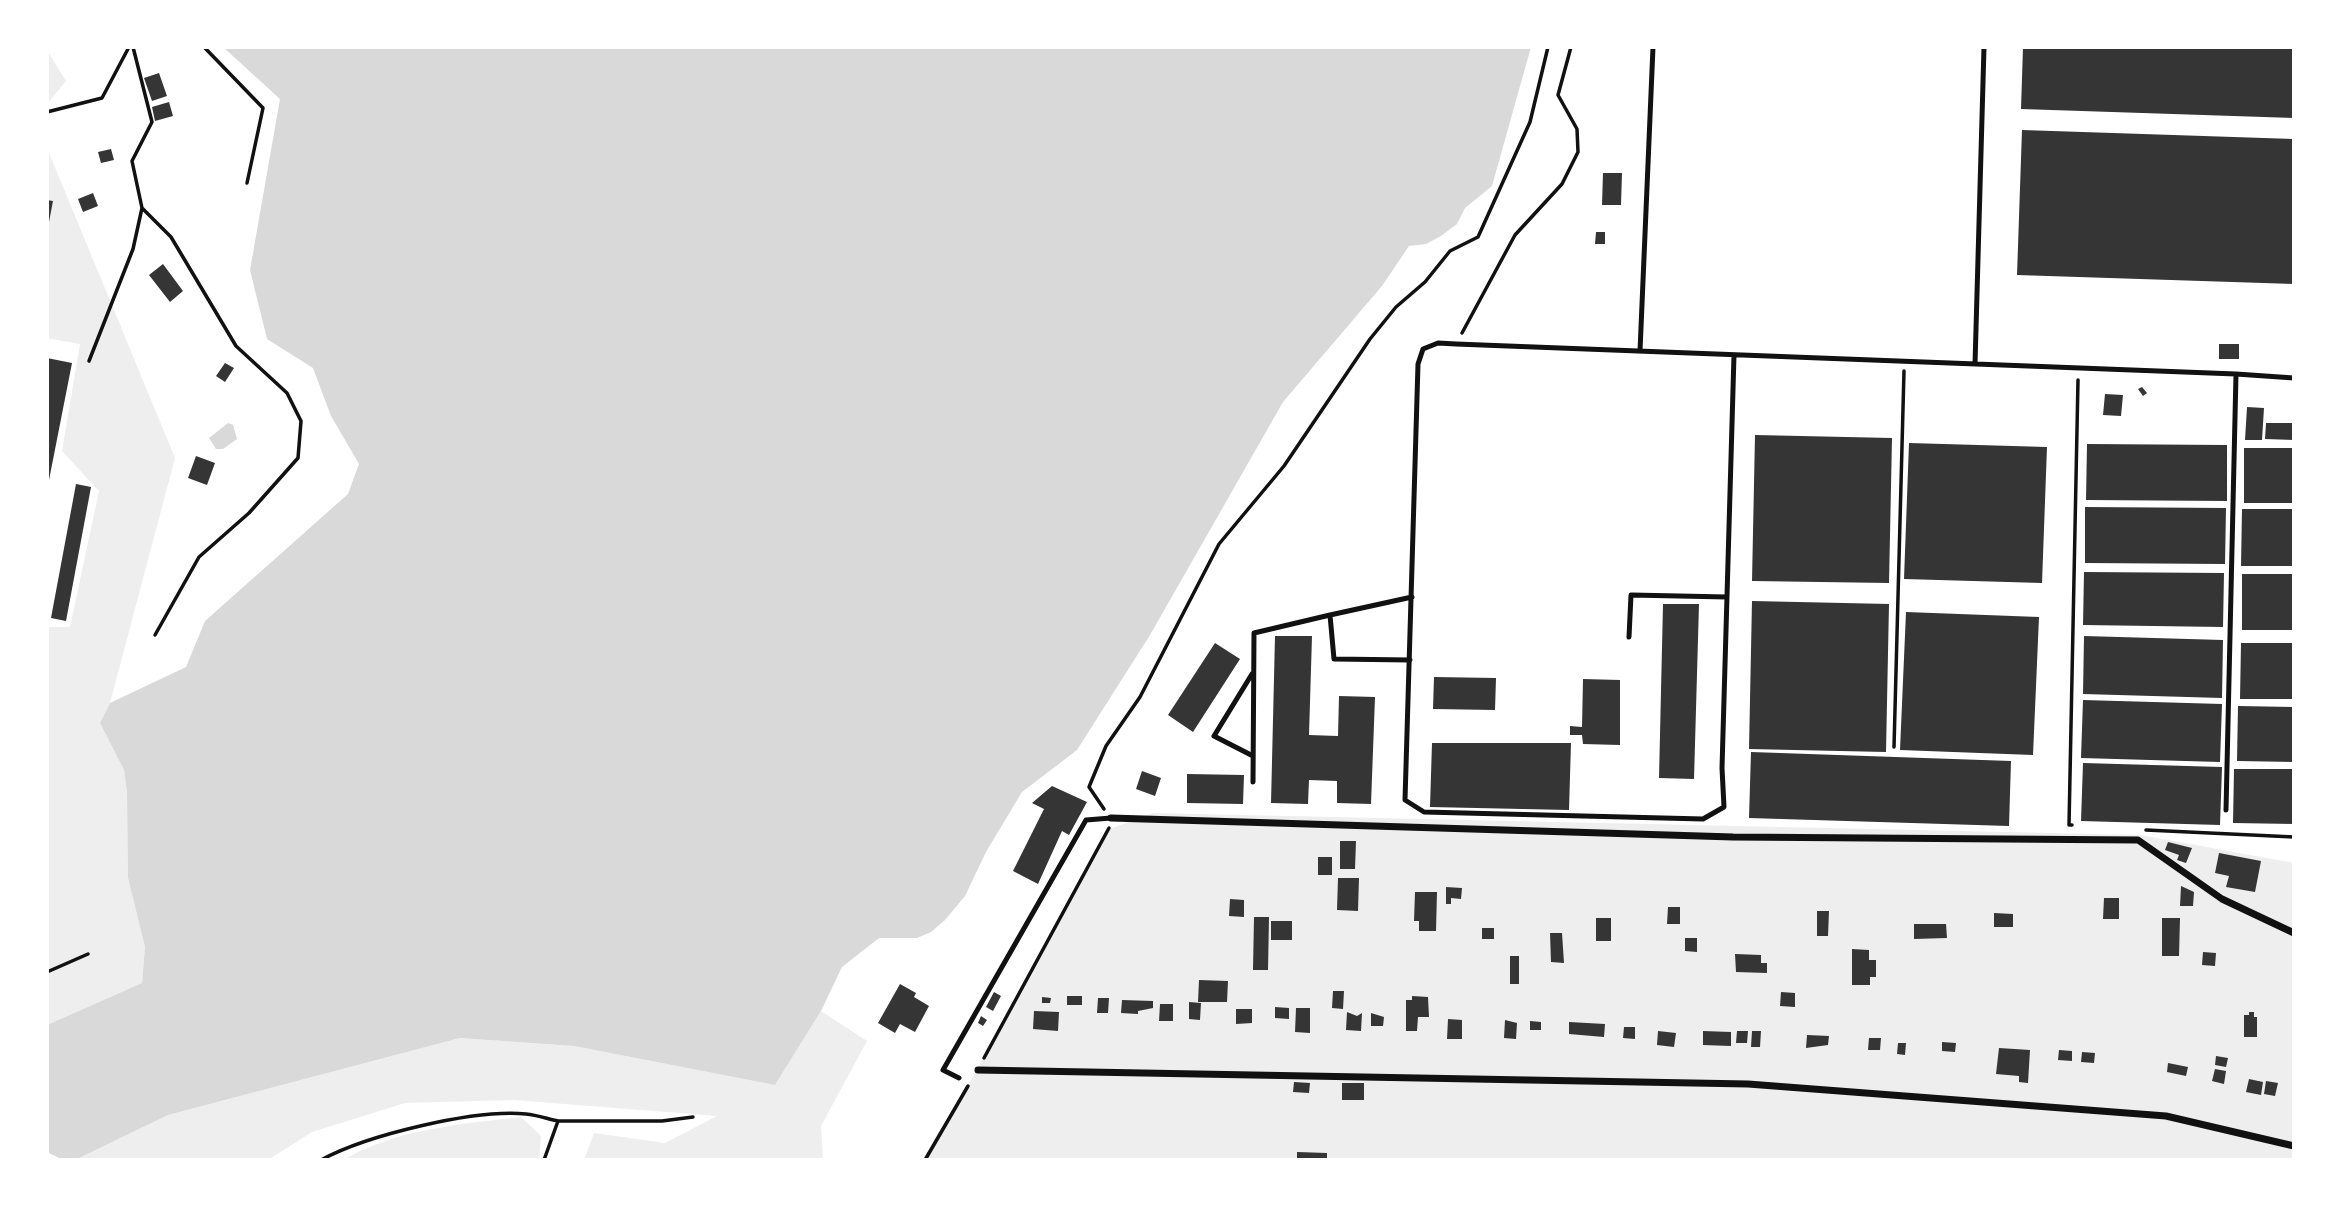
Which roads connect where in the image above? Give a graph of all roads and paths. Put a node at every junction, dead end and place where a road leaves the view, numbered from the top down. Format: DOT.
graph roads {
  1 [pos="131,47"];
  2 [pos="204,47"];
  3 [pos="1548,47"];
  4 [pos="1571,47"];
  5 [pos="1653,47"];
  6 [pos="1984,47"];
  7 [pos="47,112"];
  8 [pos="247,183"];
  9 [pos="142,208"];
  10 [pos="1456,344"];
  11 [pos="1640,351"];
  12 [pos="1734,355"];
  13 [pos="89,361"];
  14 [pos="1905,361"];
  15 [pos="1975,364"];
  16 [pos="2078,368"];
  17 [pos="2236,374"];
  18 [pos="2294,378"];
  19 [pos="1412,597"];
  20 [pos="1727,597"];
  21 [pos="1330,615"];
  22 [pos="155,635"];
  23 [pos="1629,636"];
  24 [pos="1410,660"];
  25 [pos="1254,671"];
  26 [pos="1894,747"];
  27 [pos="1253,756"];
  28 [pos="1253,782"];
  29 [pos="2226,810"];
  30 [pos="1111,818"];
  31 [pos="2082,826"];
  32 [pos="2135,830"];
  33 [pos="2294,837"];
  34 [pos="2294,933"];
  35 [pos="88,954"];
  36 [pos="47,972"];
  37 [pos="978,1070"];
  38 [pos="959,1078"];
  39 [pos="693,1117"];
  40 [pos="558,1121"];
  41 [pos="2294,1146"];
  42 [pos="321,1160"];
  43 [pos="544,1160"];
  44 [pos="925,1160"];
  1 -- 7 [label="path"];
  1 -- 9 [label="path"];
  2 -- 8 [label="path"];
  3 -- 30 [label="path"];
  4 -- 10 [label="path"];
  5 -- 11 [label="lane"];
  6 -- 15 [label="lane"];
  9 -- 13 [label="path"];
  9 -- 22 [label="path"];
  10 -- 11 [label="lane"];
  10 -- 19 [label="lane"];
  11 -- 12 [label="lane"];
  12 -- 14 [label="lane"];
  12 -- 20 [label="lane"];
  14 -- 15 [label="lane"];
  14 -- 26 [label="path"];
  15 -- 16 [label="lane"];
  16 -- 17 [label="lane"];
  16 -- 31 [label="path"];
  17 -- 18 [label="lane"];
  17 -- 29 [label="lane"];
  19 -- 21 [label="lane"];
  19 -- 24 [label="lane"];
  20 -- 23 [label="lane"];
  20 -- 24 [label="lane"];
  21 -- 24 [label="lane"];
  21 -- 25 [label="lane"];
  25 -- 27 [label="lane"];
  25 -- 27 [label="lane"];
  27 -- 28 [label="lane"];
  30 -- 34 [label="street"];
  30 -- 37 [label="path"];
  30 -- 38 [label="lane"];
  32 -- 33 [label="path"];
  35 -- 36 [label="path"];
  37 -- 41 [label="street"];
  37 -- 44 [label="path"];
  39 -- 40 [label="path"];
  40 -- 42 [label="path"];
  40 -- 43 [label="path"];
}
